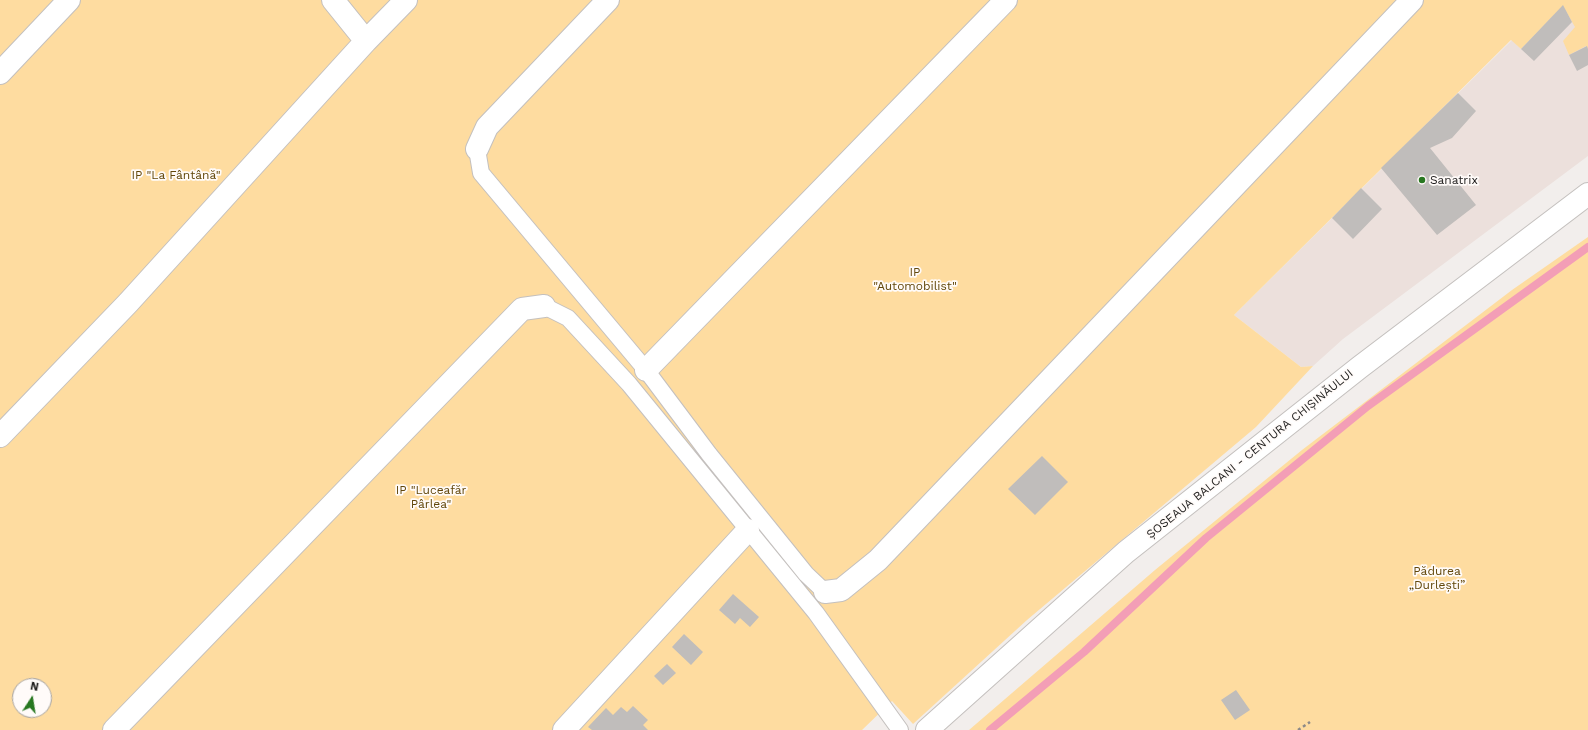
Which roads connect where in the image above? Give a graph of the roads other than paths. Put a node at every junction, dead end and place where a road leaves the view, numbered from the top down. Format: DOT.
graph roads {
  1 [pos="69,0"];
  2 [pos="333,0"];
  3 [pos="406,0"];
  4 [pos="608,0"];
  5 [pos="1006,0"];
  6 [pos="1412,0"];
  7 [pos="366,41"];
  8 [pos="0,73"];
  9 [pos="477,149"];
  10 [pos="1588,194"];
  11 [pos="544,306"];
  12 [pos="646,370"];
  13 [pos="0,436"];
  14 [pos="748,530"];
  15 [pos="825,592"];
  16 [pos="114,730"];
  17 [pos="564,730"];
  18 [pos="900,730"];
  19 [pos="927,730"];
  1 -- 8 [label="main road"];
  2 -- 7 [label="main road"];
  3 -- 7 [label="main road"];
  4 -- 9 [label="main road"];
  5 -- 12 [label="main road"];
  6 -- 15 [label="main road"];
  7 -- 13 [label="main road"];
  9 -- 12 [label="lane"];
  10 -- 19 [label="main road, ȘOSEAUA BALCANI - CENTURA CHIȘINĂULUI"];
  11 -- 14 [label="lane"];
  11 -- 16 [label="main road"];
  12 -- 15 [label="lane"];
  14 -- 17 [label="main road"];
  14 -- 18 [label="lane"];
}
